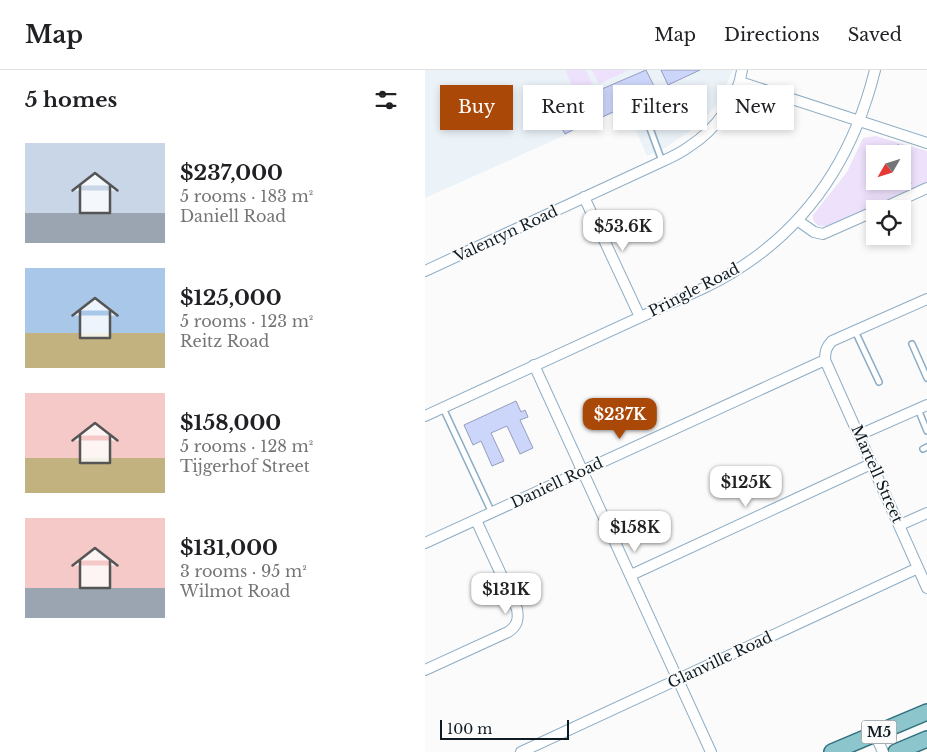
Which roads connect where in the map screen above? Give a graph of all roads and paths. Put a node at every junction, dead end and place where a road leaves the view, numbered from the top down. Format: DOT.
graph roads {
  1 [pos="742,70"];
  2 [pos="875,70"];
  3 [pos="740,82"];
  4 [pos="860,121"];
  5 [pos="651,130"];
  6 [pos="927,143"];
  7 [pos="663,161"];
  8 [pos="911,182"];
  9 [pos="924,192"];
  10 [pos="584,197"];
  11 [pos="904,200"];
  12 [pos="866,215"];
  13 [pos="797,220"];
  14 [pos="425,271"];
  15 [pos="927,299"];
  16 [pos="640,317"];
  17 [pos="855,330"];
  18 [pos="912,344"];
  19 [pos="825,360"];
  20 [pos="534,365"];
  21 [pos="927,378"];
  22 [pos="879,382"];
  23 [pos="922,407"];
  24 [pos="443,408"];
  25 [pos="425,416"];
  26 [pos="927,431"];
  27 [pos="859,434"];
  28 [pos="871,464"];
  29 [pos="583,471"];
  30 [pos="492,513"];
  31 [pos="927,513"];
  32 [pos="477,520"];
  33 [pos="900,525"];
  34 [pos="425,543"];
  35 [pos="918,568"];
  36 [pos="631,575"];
  37 [pos="927,588"];
  38 [pos="425,670"];
  39 [pos="679,680"];
  40 [pos="927,712"];
  41 [pos="875,734"];
  42 [pos="927,739"];
  43 [pos="521,752"];
  44 [pos="711,752"];
  45 [pos="832,752"];
  46 [pos="883,752"];
  47 [pos="896,752"];
  1 -- 3 [label="street, Valentyn Road"];
  2 -- 4 [label="street, Pringle Road"];
  3 -- 4 [label="street"];
  3 -- 7 [label="street, Valentyn Road"];
  4 -- 6 [label="street"];
  4 -- 13 [label="street, Pringle Road"];
  5 -- 7 [label="lane"];
  7 -- 10 [label="street, Valentyn Road"];
  8 -- 9 [label="path"];
  9 -- 11 [label="street"];
  10 -- 14 [label="street, Valentyn Road"];
  10 -- 16 [label="street"];
  12 -- 13 [label="street"];
  13 -- 16 [label="street, Pringle Road"];
  15 -- 17 [label="street"];
  16 -- 20 [label="street, Pringle Road"];
  17 -- 19 [label="street"];
  17 -- 22 [label="lane"];
  18 -- 21 [label="lane"];
  19 -- 27 [label="street, Martell Street"];
  19 -- 29 [label="street, Daniell Road"];
  20 -- 24 [label="street, Pringle Road"];
  20 -- 29 [label="street"];
  23 -- 26 [label="lane"];
  23 -- 27 [label="street"];
  24 -- 25 [label="street, Pringle Road"];
  24 -- 30 [label="lane"];
  27 -- 28 [label="street, Martell Street"];
  28 -- 33 [label="street, Martell Street"];
  28 -- 36 [label="street"];
  29 -- 30 [label="street, Daniell Road"];
  29 -- 36 [label="street"];
  30 -- 32 [label="street, Daniell Road"];
  31 -- 33 [label="street"];
  32 -- 34 [label="street, Daniell Road"];
  32 -- 38 [label="street"];
  33 -- 35 [label="street, Martell Street"];
  35 -- 37 [label="street, Martell Street"];
  35 -- 39 [label="street, Glanville Road"];
  36 -- 39 [label="street"];
  39 -- 43 [label="street, Glanville Road"];
  39 -- 44 [label="street"];
  40 -- 41 [label="main road, M5"];
  41 -- 45 [label="main road, M5"];
  41 -- 46 [label="street"];
  42 -- 47 [label="main road, M5"];
}
